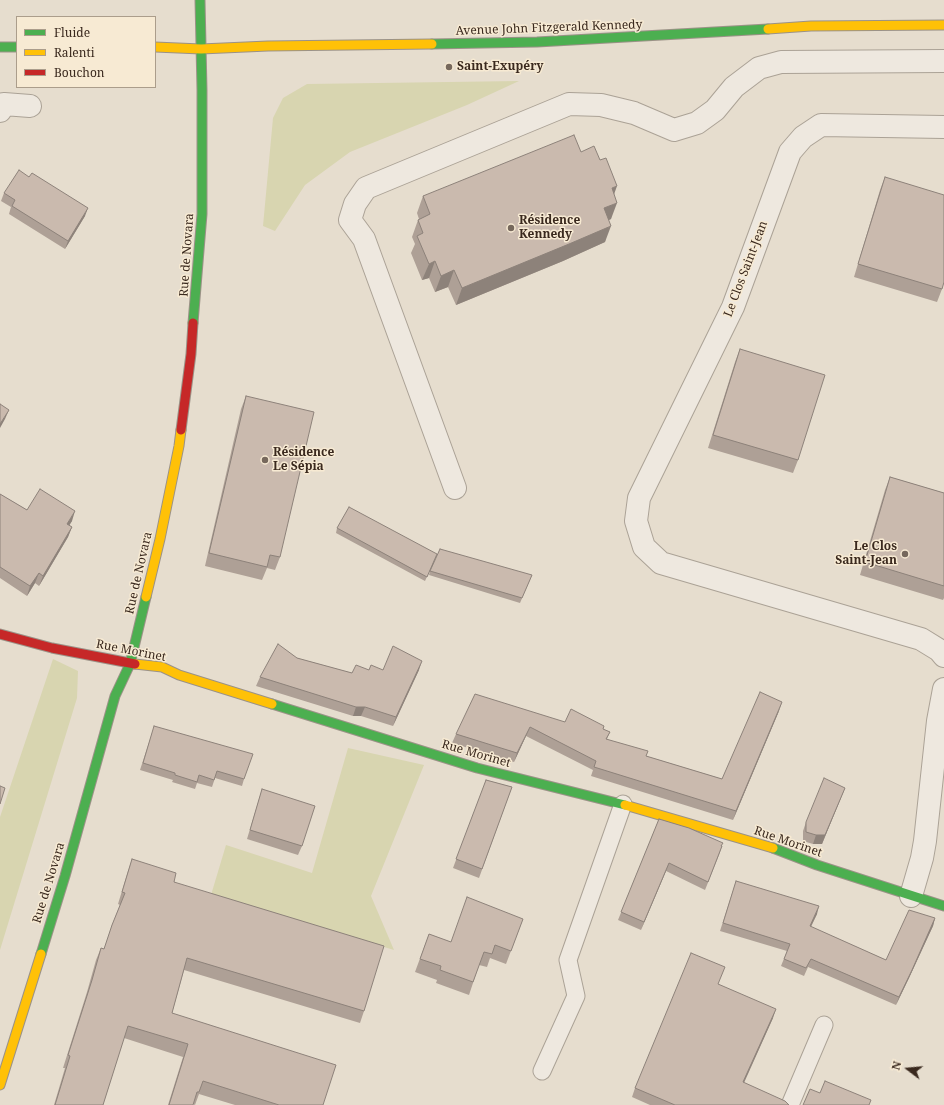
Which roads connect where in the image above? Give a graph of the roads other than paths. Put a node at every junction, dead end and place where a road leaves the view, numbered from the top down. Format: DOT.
graph roads {
  1 [pos="200,0"];
  2 [pos="944,25"];
  3 [pos="156,46"];
  4 [pos="0,47"];
  5 [pos="16,47"];
  6 [pos="201,49"];
  7 [pos="944,61"];
  8 [pos="30,106"];
  9 [pos="0,111"];
  10 [pos="944,127"];
  11 [pos="455,488"];
  12 [pos="0,634"];
  13 [pos="944,656"];
  14 [pos="130,664"];
  15 [pos="944,689"];
  16 [pos="623,804"];
  17 [pos="911,896"];
  18 [pos="944,906"];
  19 [pos="824,1025"];
  20 [pos="542,1071"];
  21 [pos="0,1085"];
  22 [pos="790,1105"];
  1 -- 6 [label="street, Rue de Novara"];
  2 -- 6 [label="street, Avenue John Fitzgerald Kennedy"];
  3 -- 6 [label="street, Avenue John Fitzgerald Kennedy"];
  4 -- 5 [label="street"];
  6 -- 14 [label="street, Rue de Novara"];
  7 -- 11 [label="street"];
  8 -- 9 [label="street"];
  10 -- 13 [label="street, Le Clos Saint-Jean"];
  12 -- 14 [label="street, Rue Morinet"];
  14 -- 16 [label="street, Rue Morinet"];
  14 -- 21 [label="street, Rue de Novara"];
  15 -- 17 [label="street"];
  16 -- 17 [label="street, Rue Morinet"];
  16 -- 20 [label="lane"];
  17 -- 18 [label="street, Rue Morinet"];
  19 -- 22 [label="lane"];
}
